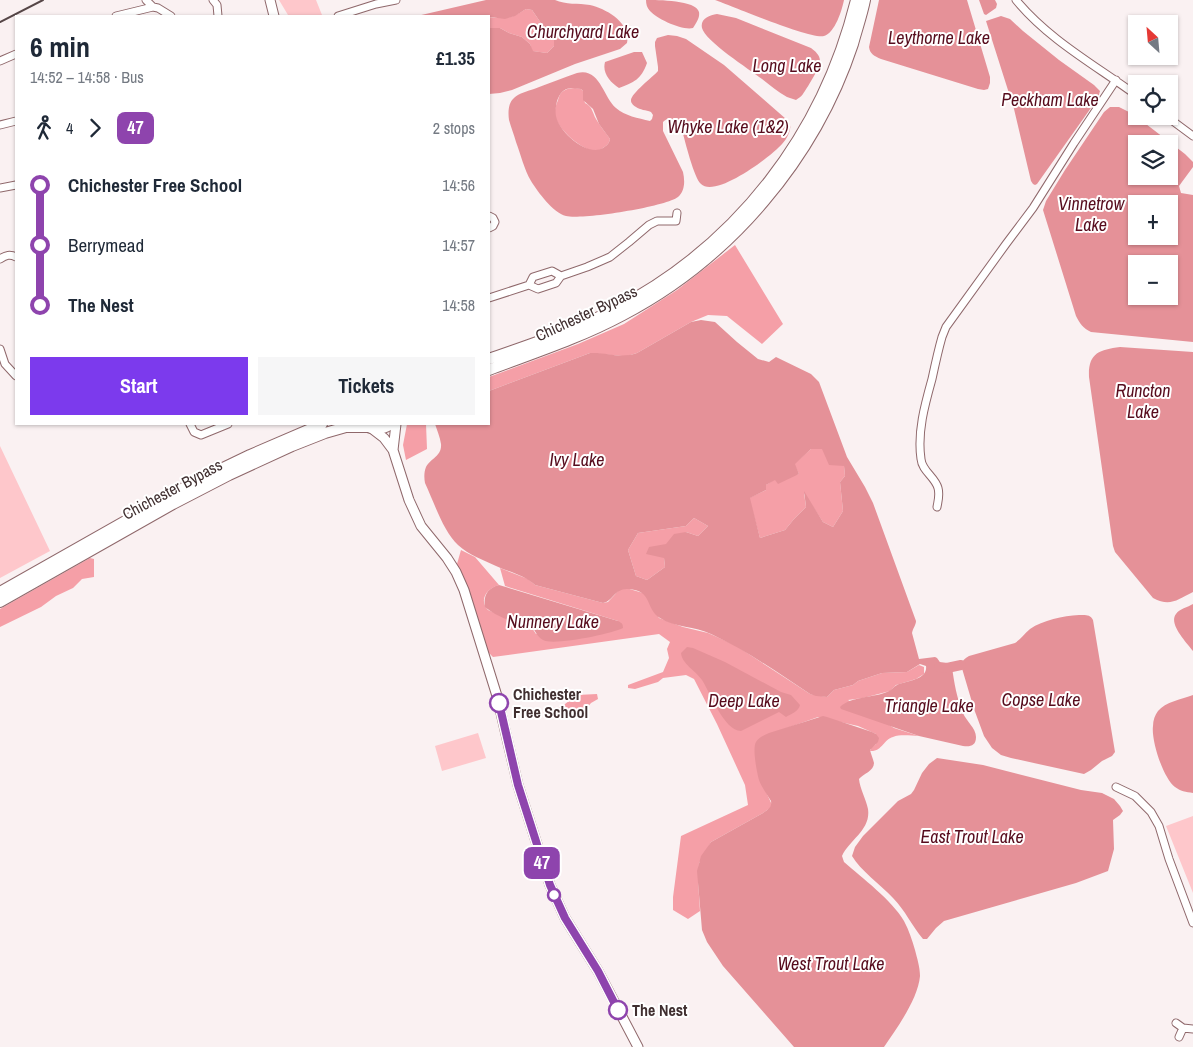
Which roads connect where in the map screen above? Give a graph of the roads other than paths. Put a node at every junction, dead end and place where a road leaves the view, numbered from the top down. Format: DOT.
graph roads {
  1 [pos="146,0"];
  2 [pos="213,0"];
  3 [pos="270,0"];
  4 [pos="396,0"];
  5 [pos="856,0"];
  6 [pos="865,0"];
  7 [pos="1016,0"];
  8 [pos="153,7"];
  9 [pos="120,15"];
  10 [pos="169,15"];
  11 [pos="218,15"];
  12 [pos="274,15"];
  13 [pos="341,15"];
  14 [pos="15,54"];
  15 [pos="0,61"];
  16 [pos="1116,80"];
  17 [pos="1128,89"];
  18 [pos="15,121"];
  19 [pos="0,125"];
  20 [pos="1178,125"];
  21 [pos="1193,136"];
  22 [pos="15,185"];
  23 [pos="0,188"];
  24 [pos="677,212"];
  25 [pos="490,216"];
  26 [pos="490,228"];
  27 [pos="15,257"];
  28 [pos="0,259"];
  29 [pos="561,276"];
  30 [pos="529,285"];
  31 [pos="490,298"];
  32 [pos="0,349"];
  33 [pos="490,359"];
  34 [pos="490,370"];
  35 [pos="15,375"];
  36 [pos="190,425"];
  37 [pos="226,425"];
  38 [pos="320,425"];
  39 [pos="390,425"];
  40 [pos="396,425"];
  41 [pos="367,426"];
  42 [pos="393,450"];
  43 [pos="937,508"];
  44 [pos="0,592"];
  45 [pos="0,602"];
  46 [pos="1116,786"];
  47 [pos="1193,923"];
  48 [pos="1176,1023"];
  49 [pos="1183,1028"];
  50 [pos="1193,1029"];
  51 [pos="1179,1037"];
  52 [pos="638,1047"];
  1 -- 8 [label="street"];
  2 -- 11 [label="street"];
  3 -- 12 [label="main road"];
  4 -- 13 [label="street"];
  5 -- 33 [label="highway, Chichester Bypass"];
  6 -- 34 [label="highway, Chichester Bypass"];
  7 -- 16 [label="street"];
  8 -- 9 [label="street"];
  8 -- 10 [label="street"];
  14 -- 15 [label="street"];
  16 -- 17 [label="street"];
  16 -- 43 [label="street"];
  18 -- 19 [label="street"];
  20 -- 21 [label="street"];
  22 -- 23 [label="street"];
  24 -- 29 [label="street"];
  25 -- 26 [label="street"];
  27 -- 28 [label="street"];
  29 -- 30 [label="street"];
  29 -- 30 [label="street"];
  30 -- 31 [label="street"];
  32 -- 35 [label="street"];
  36 -- 37 [label="street"];
  38 -- 44 [label="highway, Chichester Bypass"];
  39 -- 41 [label="highway, Chichester Bypass"];
  40 -- 42 [label="main road"];
  41 -- 42 [label="main road"];
  41 -- 45 [label="highway, Chichester Bypass"];
  42 -- 52 [label="main road"];
  46 -- 47 [label="street"];
  48 -- 49 [label="street"];
  49 -- 50 [label="street"];
  49 -- 51 [label="street"];
}
